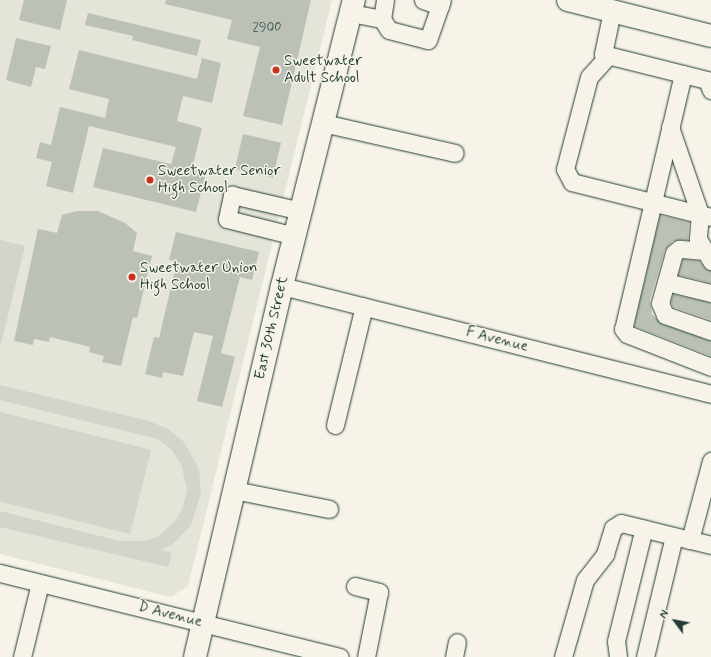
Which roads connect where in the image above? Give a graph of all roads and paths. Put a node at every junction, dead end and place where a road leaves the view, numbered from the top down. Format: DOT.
graph roads {
  1 [pos="385,0"];
  2 [pos="423,0"];
  3 [pos="575,1"];
  4 [pos="441,3"];
  5 [pos="353,7"];
  6 [pos="612,11"];
  7 [pos="382,20"];
  8 [pos="711,36"];
  9 [pos="608,56"];
  10 [pos="683,74"];
  11 [pos="711,90"];
  12 [pos="323,123"];
  13 [pos="670,127"];
  14 [pos="455,153"];
  15 [pos="652,202"];
  16 [pos="301,211"];
  17 [pos="706,216"];
  18 [pos="295,236"];
  19 [pos="709,257"];
  20 [pos="666,282"];
  21 [pos="282,286"];
  22 [pos="711,293"];
  23 [pos="364,306"];
  24 [pos="711,332"];
  25 [pos="711,367"];
  26 [pos="711,394"];
  27 [pos="335,425"];
  28 [pos="711,461"];
  29 [pos="234,490"];
  30 [pos="328,509"];
  31 [pos="644,528"];
  32 [pos="682,538"];
  33 [pos="711,545"];
  34 [pos="0,573"];
  35 [pos="40,583"];
  36 [pos="355,586"];
  37 [pos="202,623"];
  38 [pos="22,657"];
  39 [pos="195,657"];
  40 [pos="340,657"];
  41 [pos="366,657"];
  42 [pos="564,657"];
  43 [pos="618,657"];
  44 [pos="645,657"];
  1 -- 7 [label="street"];
  2 -- 4 [label="street"];
  3 -- 6 [label="main road"];
  4 -- 7 [label="street"];
  5 -- 7 [label="street"];
  5 -- 12 [label="main road, East 30th Street"];
  6 -- 8 [label="main road"];
  6 -- 9 [label="street"];
  9 -- 10 [label="street"];
  9 -- 15 [label="street"];
  10 -- 11 [label="street"];
  10 -- 13 [label="street"];
  12 -- 14 [label="street"];
  12 -- 16 [label="main road, East 30th Street"];
  13 -- 15 [label="street"];
  13 -- 17 [label="street"];
  15 -- 17 [label="street"];
  15 -- 25 [label="street"];
  16 -- 18 [label="main road, East 30th Street"];
  16 -- 18 [label="street"];
  17 -- 19 [label="street"];
  18 -- 21 [label="main road, East 30th Street"];
  19 -- 20 [label="street"];
  20 -- 22 [label="street"];
  20 -- 24 [label="street"];
  21 -- 23 [label="street, F Avenue"];
  21 -- 29 [label="main road, East 30th Street"];
  23 -- 26 [label="street, F Avenue"];
  23 -- 27 [label="street"];
  28 -- 32 [label="street"];
  29 -- 30 [label="street"];
  29 -- 37 [label="main road, East 30th Street"];
  31 -- 32 [label="street"];
  31 -- 42 [label="street"];
  31 -- 43 [label="street"];
  32 -- 33 [label="street"];
  32 -- 44 [label="street"];
  34 -- 35 [label="street, D Avenue"];
  35 -- 37 [label="street, D Avenue"];
  35 -- 38 [label="street"];
  36 -- 41 [label="street"];
  37 -- 39 [label="main road, East 30th Street"];
  37 -- 40 [label="street, D Avenue"];
}
